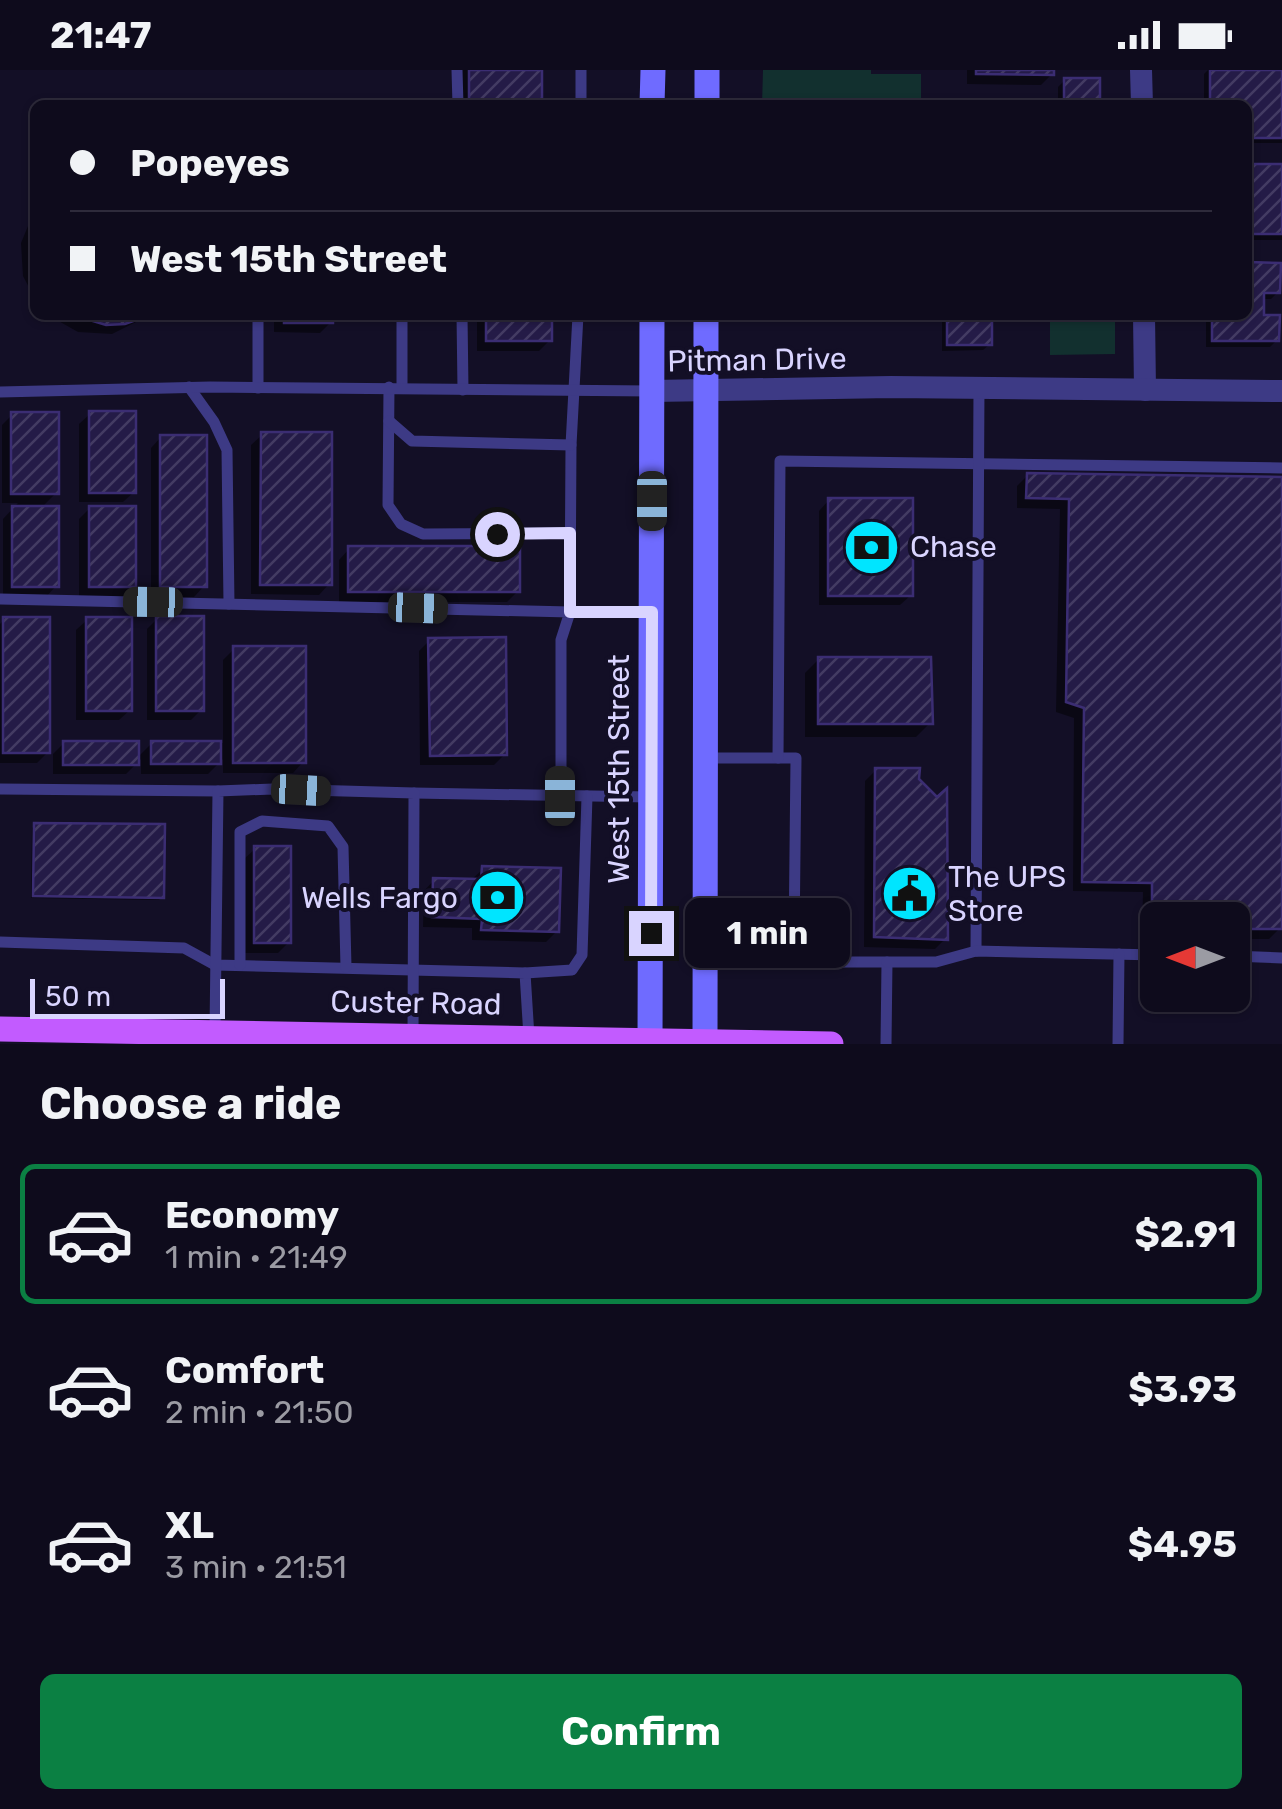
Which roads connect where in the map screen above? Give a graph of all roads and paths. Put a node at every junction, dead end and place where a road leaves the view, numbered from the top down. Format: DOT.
graph roads {
  1 [pos="458,70"];
  2 [pos="581,70"];
  3 [pos="652,70"];
  4 [pos="707,70"];
  5 [pos="1142,70"];
  6 [pos="458,100"];
  7 [pos="581,100"];
  8 [pos="652,100"];
  9 [pos="706,100"];
  10 [pos="1142,100"];
  11 [pos="258,320"];
  12 [pos="402,320"];
  13 [pos="462,320"];
  14 [pos="578,320"];
  15 [pos="652,320"];
  16 [pos="706,320"];
  17 [pos="1144,320"];
  18 [pos="396,387"];
  19 [pos="190,388"];
  20 [pos="258,388"];
  21 [pos="576,388"];
  22 [pos="980,388"];
  23 [pos="464,390"];
  24 [pos="1145,390"];
  25 [pos="652,391"];
  26 [pos="1282,391"];
  27 [pos="0,392"];
  28 [pos="706,392"];
  29 [pos="388,422"];
  30 [pos="571,446"];
  31 [pos="980,462"];
  32 [pos="1282,468"];
  33 [pos="570,533"];
  34 [pos="0,599"];
  35 [pos="229,604"];
  36 [pos="570,612"];
  37 [pos="652,612"];
  38 [pos="708,758"];
  39 [pos="778,758"];
  40 [pos="0,789"];
  41 [pos="218,792"];
  42 [pos="414,793"];
  43 [pos="560,796"];
  44 [pos="587,796"];
  45 [pos="652,798"];
  46 [pos="0,942"];
  47 [pos="976,951"];
  48 [pos="1119,954"];
  49 [pos="1140,954"];
  50 [pos="1250,957"];
  51 [pos="1282,958"];
  52 [pos="886,962"];
  53 [pos="215,965"];
  54 [pos="240,965"];
  55 [pos="346,967"];
  56 [pos="414,968"];
  57 [pos="525,973"];
  58 [pos="0,1029"];
  59 [pos="413,1035"];
  60 [pos="215,1037"];
  61 [pos="529,1037"];
  62 [pos="650,1042"];
  63 [pos="705,1042"];
  64 [pos="832,1044"];
  65 [pos="886,1044"];
  66 [pos="1118,1044"];
  1 -- 6 [label="lane"];
  2 -- 7 [label="lane"];
  3 -- 8 [label="main road"];
  4 -- 9 [label="main road"];
  5 -- 10 [label="street"];
  11 -- 20 [label="lane"];
  12 -- 18 [label="lane"];
  13 -- 23 [label="lane"];
  14 -- 21 [label="lane"];
  15 -- 25 [label="main road, West 15th Street"];
  16 -- 28 [label="main road"];
  17 -- 24 [label="street"];
  18 -- 20 [label="lane, Pitman Drive"];
  18 -- 23 [label="lane, Pitman Drive"];
  18 -- 29 [label="lane"];
  19 -- 20 [label="lane, Pitman Drive"];
  19 -- 27 [label="lane, Pitman Drive"];
  19 -- 35 [label="lane"];
  21 -- 23 [label="lane, Pitman Drive"];
  21 -- 25 [label="lane, Pitman Drive"];
  21 -- 30 [label="lane"];
  22 -- 24 [label="street, Pitman Drive"];
  22 -- 28 [label="street, Pitman Drive"];
  22 -- 31 [label="lane"];
  24 -- 26 [label="street, Pitman Drive"];
  25 -- 28 [label="street, Pitman Drive"];
  25 -- 37 [label="main road, West 15th Street"];
  28 -- 38 [label="main road"];
  29 -- 30 [label="lane"];
  29 -- 33 [label="lane"];
  30 -- 33 [label="lane"];
  31 -- 32 [label="lane"];
  31 -- 39 [label="lane"];
  31 -- 47 [label="lane"];
  33 -- 36 [label="lane"];
  34 -- 35 [label="lane"];
  35 -- 36 [label="lane"];
  36 -- 37 [label="lane"];
  36 -- 43 [label="lane"];
  37 -- 45 [label="main road, West 15th Street"];
  38 -- 39 [label="lane"];
  38 -- 63 [label="main road"];
  39 -- 52 [label="lane"];
  40 -- 41 [label="lane"];
  41 -- 42 [label="lane"];
  41 -- 53 [label="lane"];
  42 -- 43 [label="lane"];
  42 -- 56 [label="lane"];
  43 -- 44 [label="lane"];
  44 -- 45 [label="lane"];
  44 -- 57 [label="lane"];
  45 -- 62 [label="main road, West 15th Street"];
  46 -- 53 [label="lane"];
  47 -- 48 [label="lane"];
  47 -- 52 [label="lane"];
  48 -- 49 [label="lane"];
  48 -- 66 [label="lane"];
  50 -- 51 [label="lane"];
  52 -- 65 [label="lane"];
  53 -- 54 [label="lane"];
  53 -- 60 [label="lane"];
  54 -- 55 [label="lane"];
  54 -- 55 [label="lane"];
  55 -- 56 [label="lane"];
  56 -- 57 [label="lane"];
  56 -- 59 [label="lane"];
  57 -- 61 [label="lane"];
  58 -- 60 [label="main road, Custer Road"];
  59 -- 60 [label="main road, Custer Road"];
  59 -- 61 [label="main road, Custer Road"];
  61 -- 62 [label="main road, Custer Road"];
  62 -- 63 [label="main road, Custer Road"];
  63 -- 64 [label="main road, Custer Road"];
}
